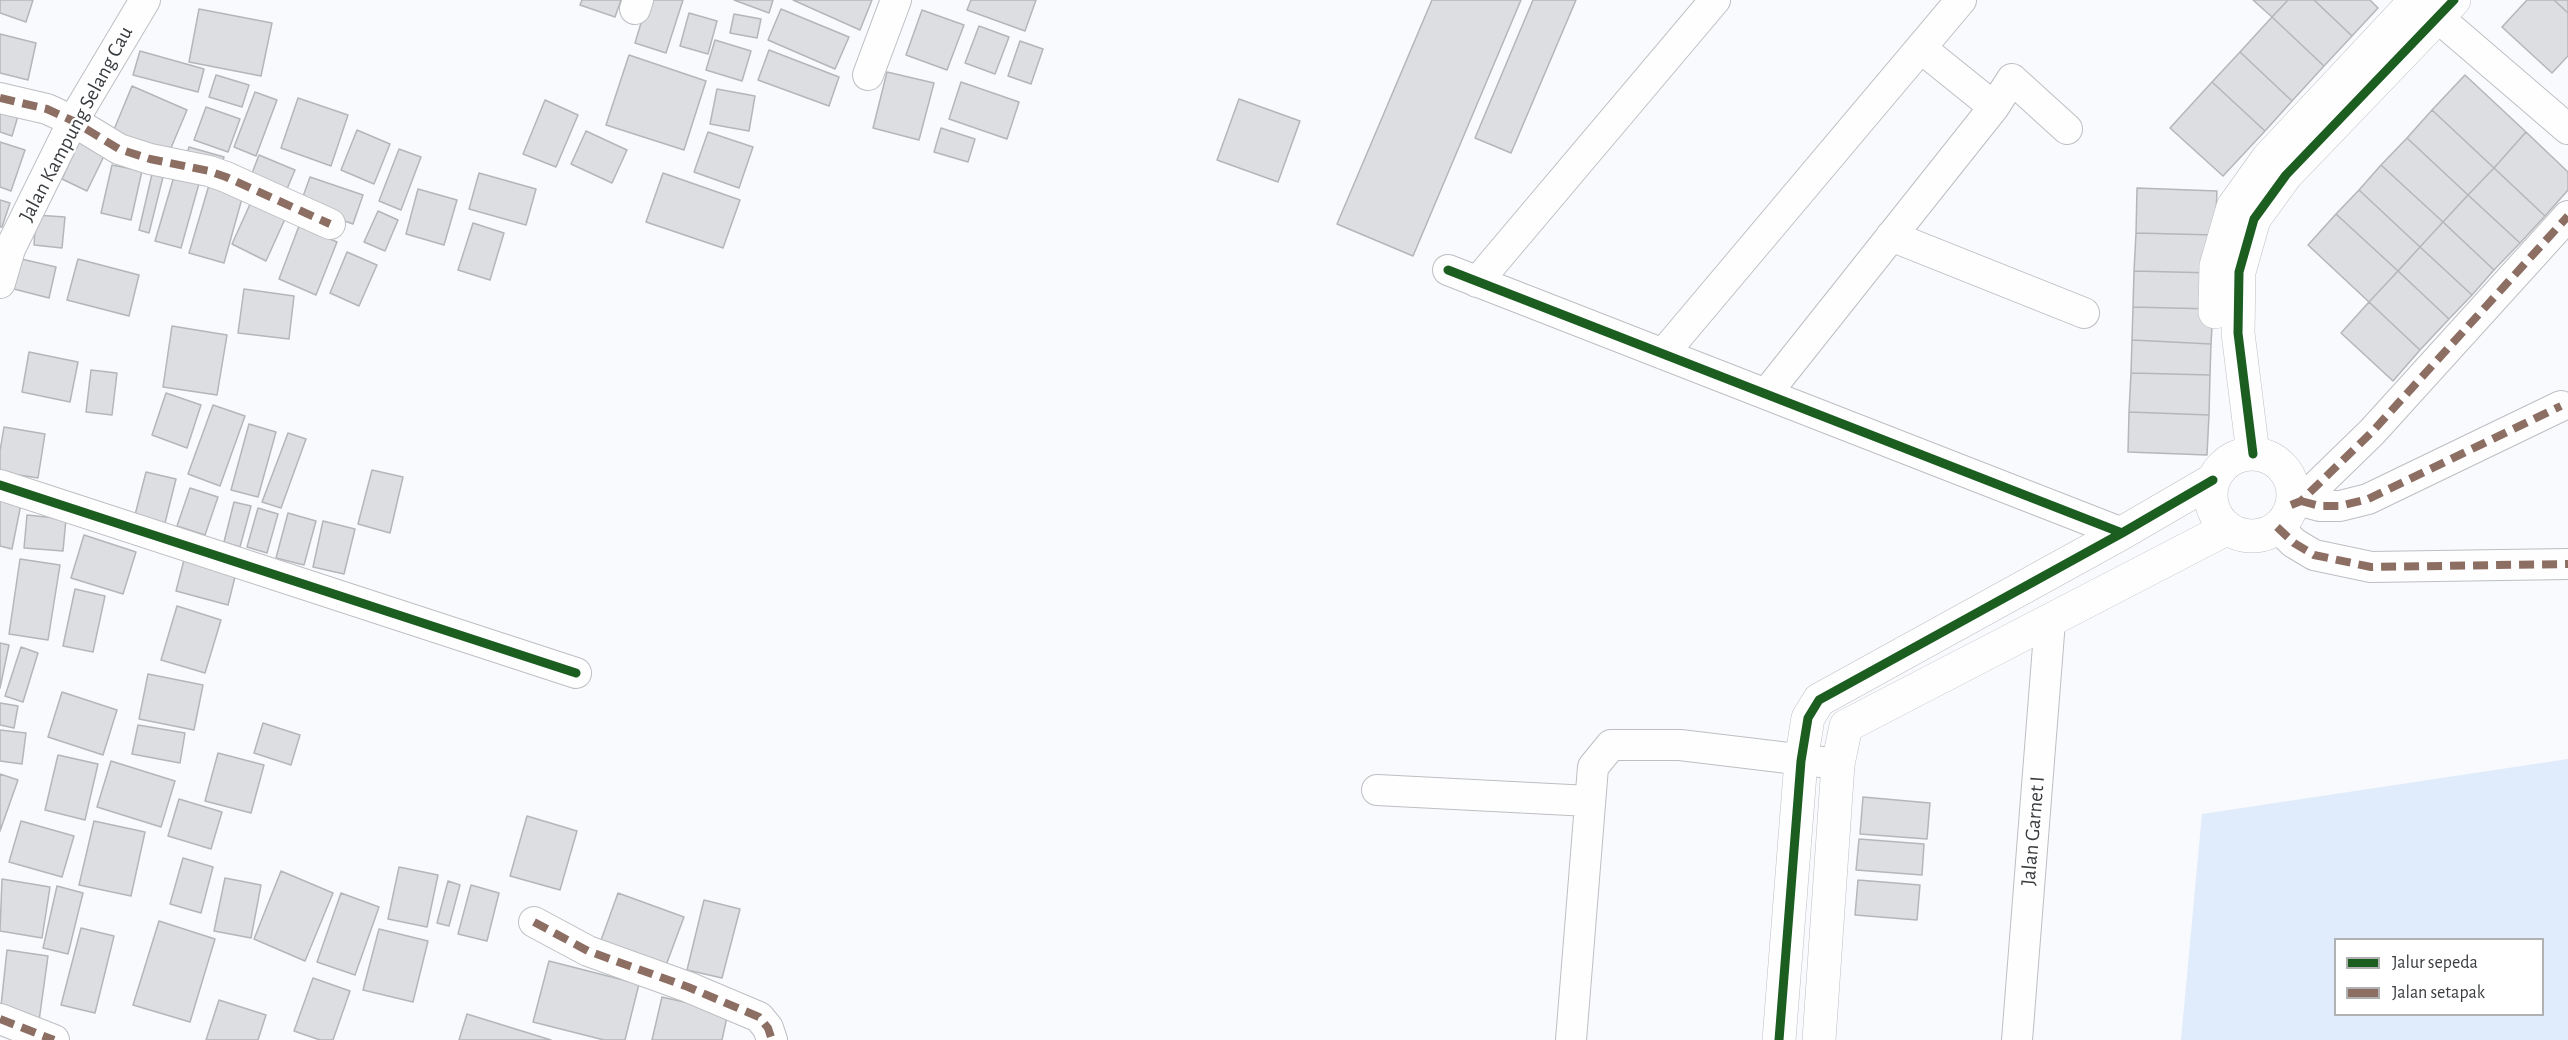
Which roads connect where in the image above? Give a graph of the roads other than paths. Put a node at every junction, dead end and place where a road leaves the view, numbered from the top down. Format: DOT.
graph roads {
  1 [pos="145,0"];
  2 [pos="896,0"];
  3 [pos="1715,0"];
  4 [pos="1961,0"];
  5 [pos="2431,5"];
  6 [pos="1922,49"];
  7 [pos="868,75"];
  8 [pos="0,98"];
  9 [pos="1994,107"];
  10 [pos="73,121"];
  11 [pos="2067,129"];
  12 [pos="2568,129"];
  13 [pos="2568,216"];
  14 [pos="330,224"];
  15 [pos="1891,236"];
  16 [pos="1448,270"];
  17 [pos="1477,282"];
  18 [pos="0,283"];
  19 [pos="2084,313"];
  20 [pos="1662,354"];
  21 [pos="1766,394"];
  22 [pos="2561,406"];
  23 [pos="2232,464"];
  24 [pos="0,485"];
  25 [pos="2289,511"];
  26 [pos="2229,528"];
  27 [pos="2122,533"];
  28 [pos="2568,564"];
  29 [pos="2050,621"];
  30 [pos="576,673"];
  31 [pos="1801,761"];
  32 [pos="1838,764"];
  33 [pos="1377,790"];
  34 [pos="1589,801"];
  35 [pos="534,922"];
  36 [pos="0,1019"];
  37 [pos="54,1040"];
  38 [pos="772,1040"];
  39 [pos="1571,1040"];
  40 [pos="1779,1040"];
  41 [pos="1819,1040"];
  42 [pos="2017,1040"];
  1 -- 10 [label="street, Jalan Kampung Selang Cau"];
  2 -- 7 [label="street"];
  3 -- 17 [label="street"];
  4 -- 6 [label="street"];
  5 -- 12 [label="street"];
  5 -- 23 [label="street"];
  6 -- 9 [label="street"];
  6 -- 20 [label="street"];
  8 -- 10 [label="street"];
  9 -- 11 [label="street"];
  9 -- 15 [label="street"];
  10 -- 14 [label="street"];
  10 -- 18 [label="street, Jalan Kampung Selang Cau"];
  13 -- 25 [label="street"];
  15 -- 19 [label="street"];
  15 -- 21 [label="street"];
  16 -- 17 [label="street"];
  17 -- 20 [label="street"];
  20 -- 21 [label="street"];
  21 -- 27 [label="street"];
  22 -- 25 [label="street"];
  23 -- 25 [label="street"];
  23 -- 26 [label="street"];
  23 -- 27 [label="street"];
  24 -- 30 [label="street"];
  25 -- 26 [label="street"];
  25 -- 28 [label="street"];
  26 -- 29 [label="street"];
  27 -- 31 [label="street"];
  29 -- 32 [label="street"];
  29 -- 42 [label="street, Jalan Garnet I"];
  31 -- 32 [label="street"];
  31 -- 34 [label="street"];
  31 -- 40 [label="street"];
  32 -- 41 [label="street"];
  33 -- 34 [label="street"];
  34 -- 39 [label="street"];
  35 -- 38 [label="street"];
  36 -- 37 [label="street"];
}
